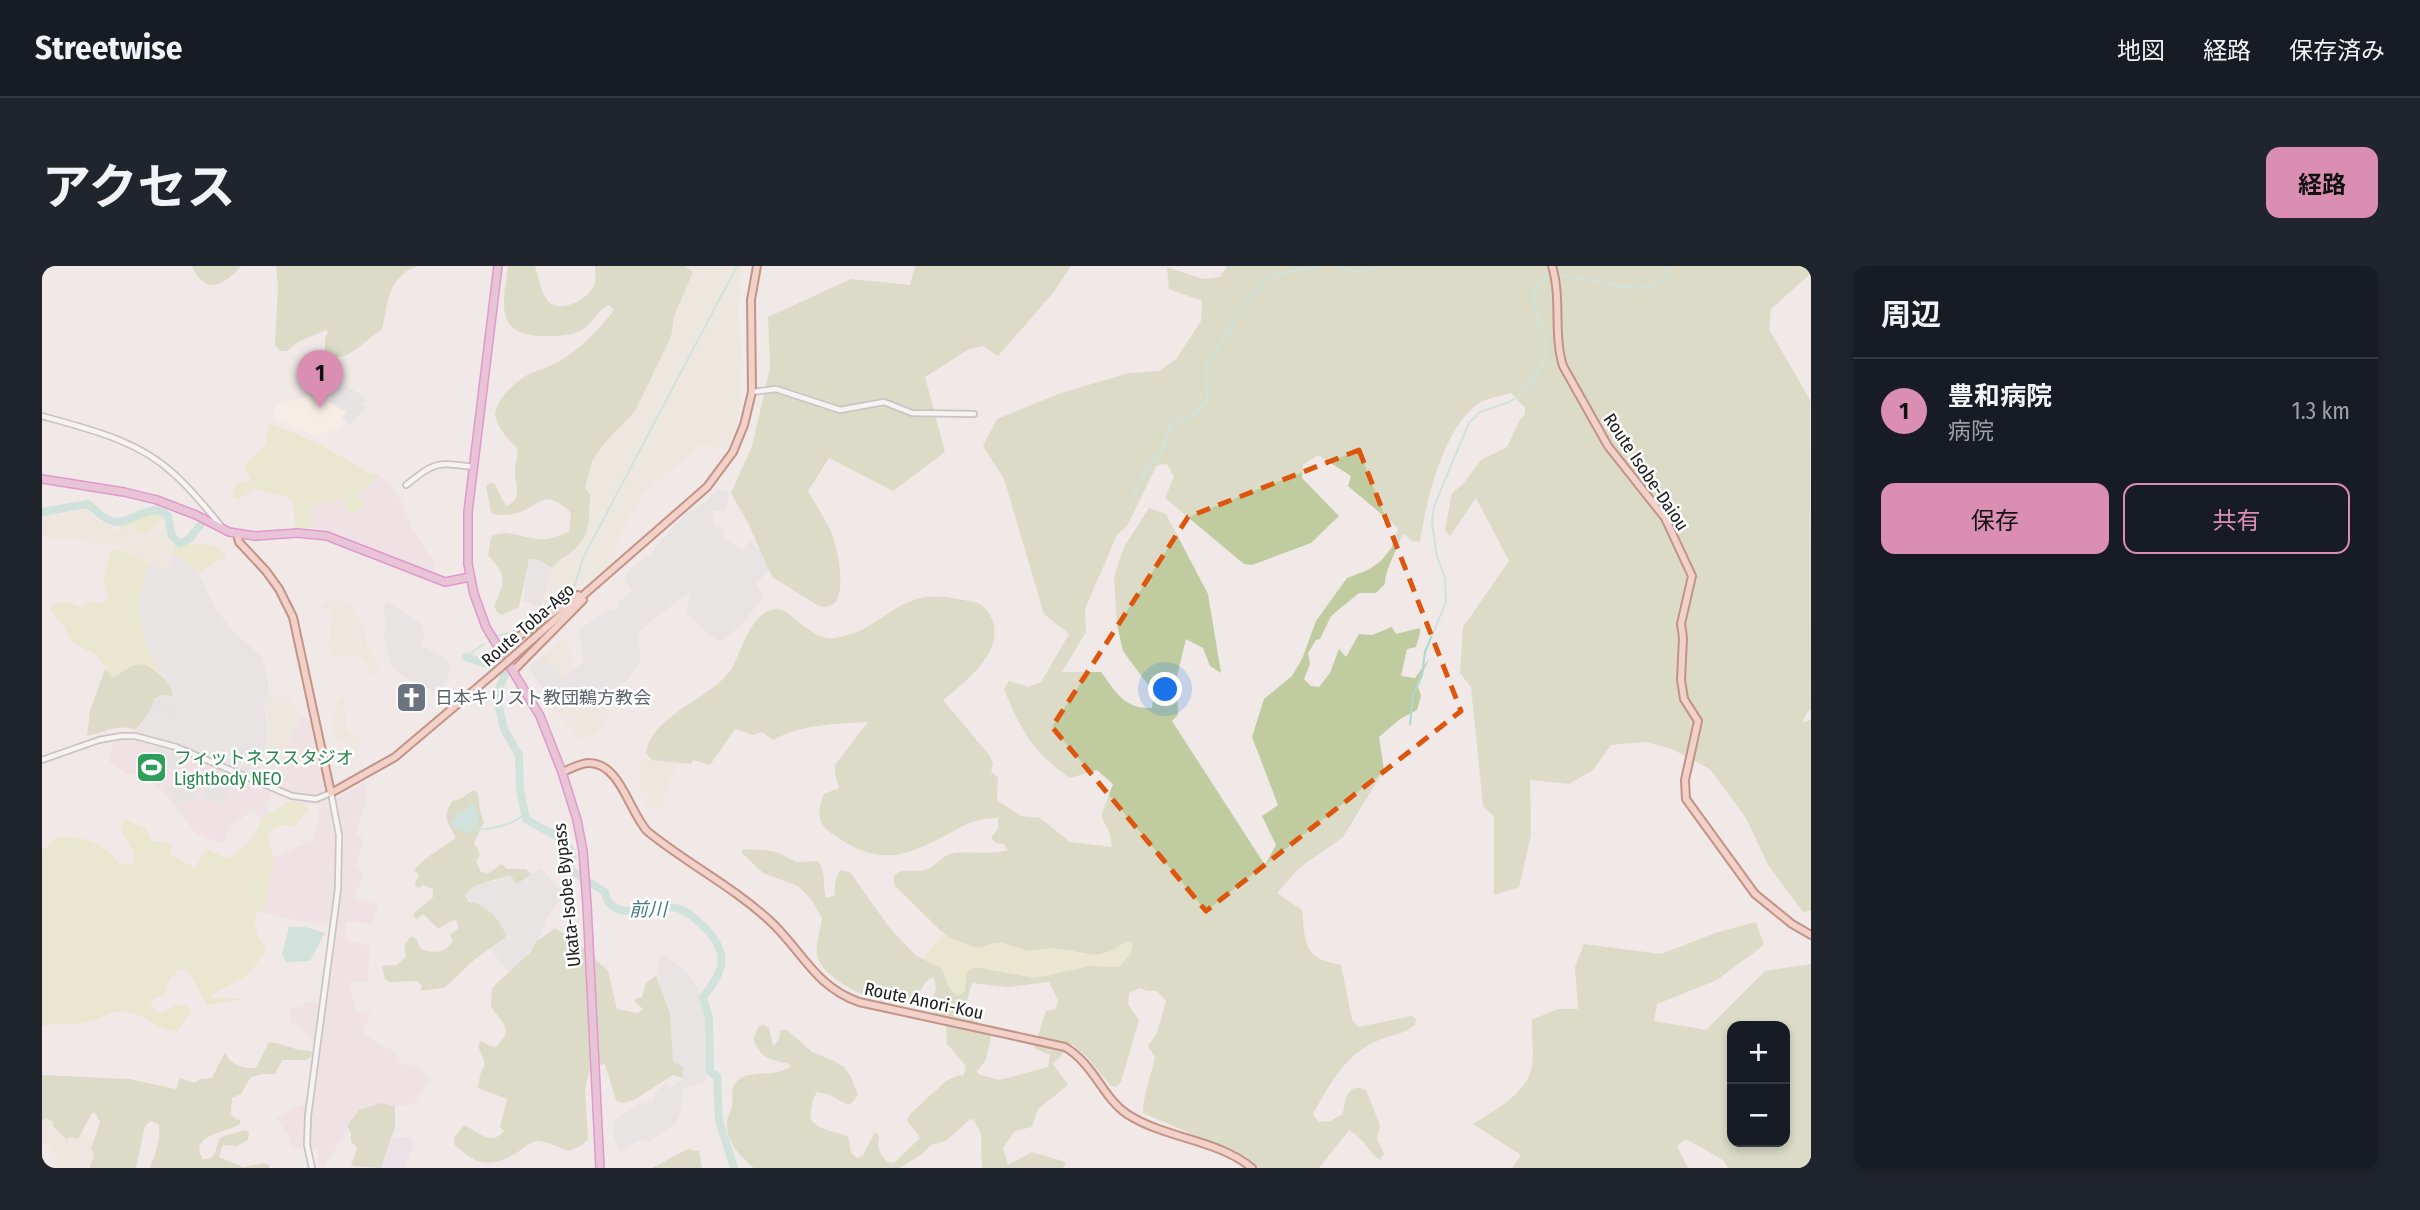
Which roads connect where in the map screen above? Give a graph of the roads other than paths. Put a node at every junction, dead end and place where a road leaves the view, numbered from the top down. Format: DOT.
graph roads {
  1 [pos="498,266"];
  2 [pos="757,266"];
  3 [pos="1554,271"];
  4 [pos="752,392"];
  5 [pos="974,414"];
  6 [pos="42,416"];
  7 [pos="474,468"];
  8 [pos="42,479"];
  9 [pos="406,485"];
  10 [pos="222,530"];
  11 [pos="237,534"];
  12 [pos="606,576"];
  13 [pos="470,578"];
  14 [pos="501,649"];
  15 [pos="514,670"];
  16 [pos="42,760"];
  17 [pos="562,772"];
  18 [pos="331,793"];
  19 [pos="1811,935"];
  20 [pos="312,1168"];
  21 [pos="600,1168"];
  22 [pos="1252,1168"];
  1 -- 7 [label="highway, Ukata-Isobe Bypass"];
  2 -- 4 [label="main road, Route Toba-Ago"];
  3 -- 19 [label="main road, Route Isobe-Daiou"];
  4 -- 5 [label="street"];
  4 -- 12 [label="main road, Route Toba-Ago"];
  6 -- 10 [label="street"];
  7 -- 9 [label="street"];
  7 -- 13 [label="highway, Ukata-Isobe Bypass"];
  8 -- 10 [label="highway"];
  10 -- 11 [label="highway"];
  11 -- 13 [label="highway"];
  11 -- 18 [label="main road"];
  12 -- 14 [label="main road"];
  12 -- 15 [label="main road"];
  12 -- 18 [label="main road, Route Toba-Ago, bridge"];
  13 -- 14 [label="highway, Ukata-Isobe Bypass"];
  14 -- 15 [label="highway, Ukata-Isobe Bypass"];
  15 -- 17 [label="highway, Ukata-Isobe Bypass"];
  16 -- 18 [label="street"];
  17 -- 21 [label="highway, Ukata-Isobe Bypass"];
  17 -- 22 [label="main road, Route Anori-Kou"];
  18 -- 20 [label="street"];
}
